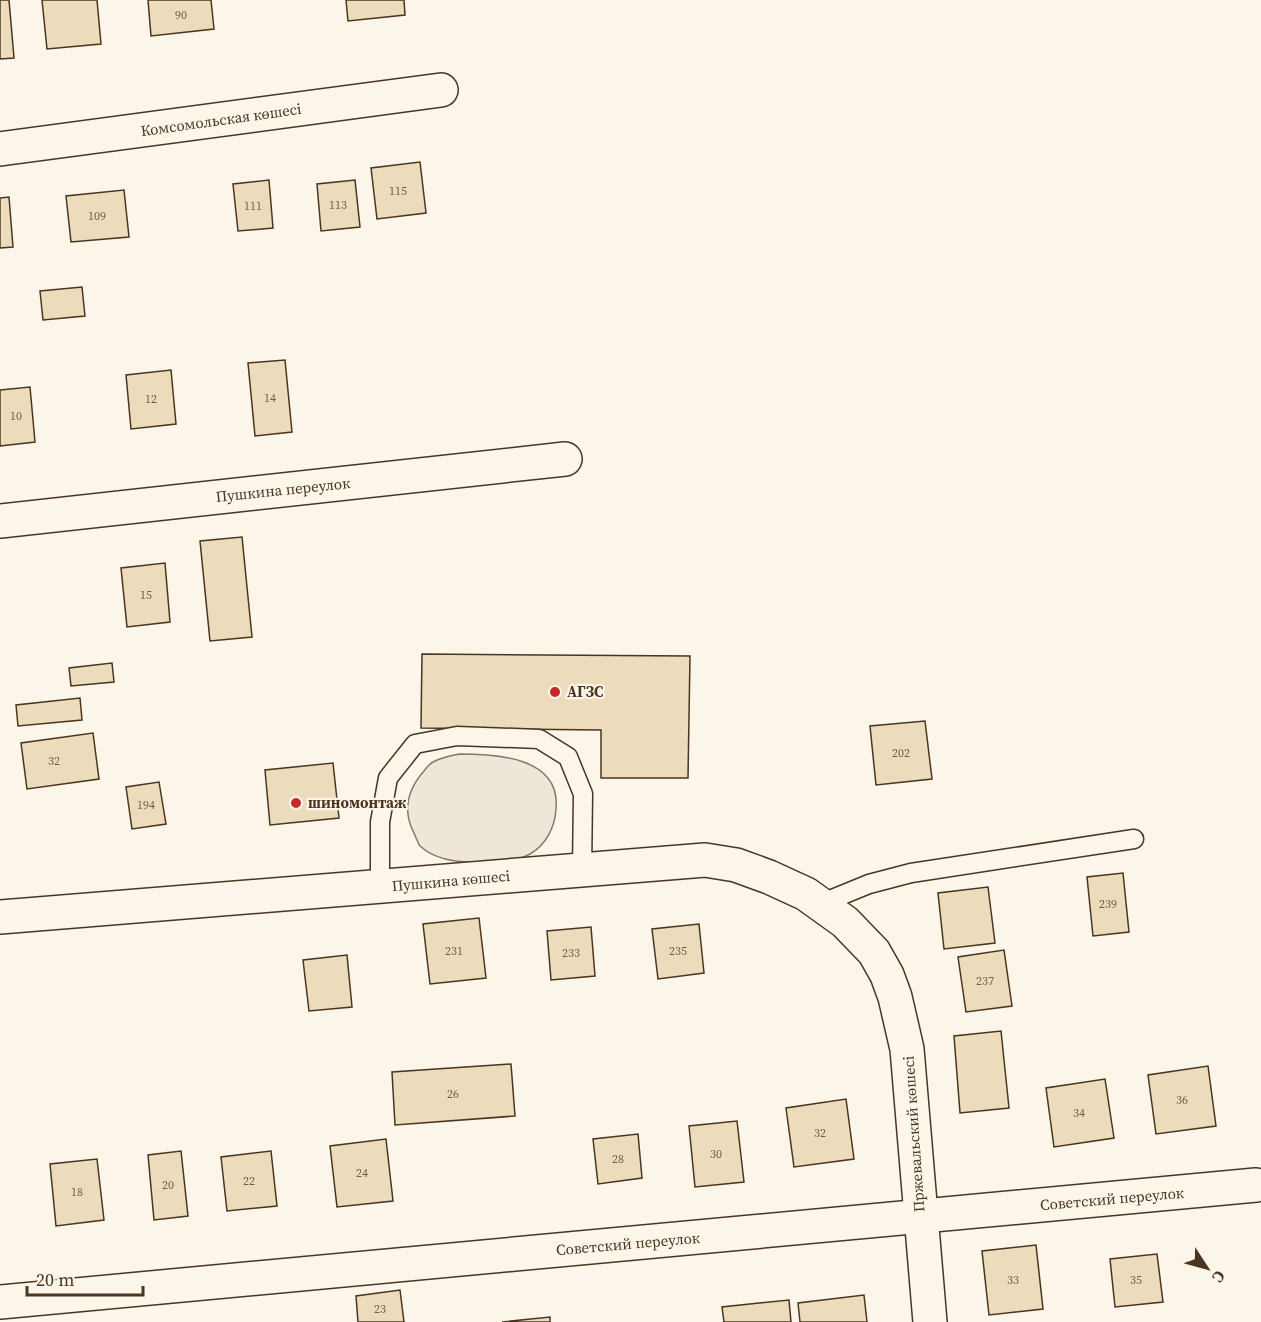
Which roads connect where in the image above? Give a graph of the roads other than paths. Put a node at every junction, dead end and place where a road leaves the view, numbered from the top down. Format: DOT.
graph roads {
  1 [pos="441,90"];
  2 [pos="0,149"];
  3 [pos="565,459"];
  4 [pos="0,521"];
  5 [pos="1134,838"];
  6 [pos="582,870"];
  7 [pos="380,886"];
  8 [pos="820,904"];
  9 [pos="0,917"];
  10 [pos="874,952"];
  11 [pos="1256,1185"];
  12 [pos="920,1216"];
  13 [pos="0,1302"];
  14 [pos="930,1322"];
  1 -- 2 [label="street, Комсомольская көшесі"];
  3 -- 4 [label="street, Пушкина переулок"];
  5 -- 8 [label="lane"];
  6 -- 7 [label="street, Пушкина көшесі"];
  6 -- 7 [label="lane"];
  6 -- 8 [label="street, Пушкина көшесі"];
  7 -- 9 [label="street, Пушкина көшесі"];
  8 -- 10 [label="street, Пушкина көшесі"];
  10 -- 12 [label="street, Пржевальский көшесі"];
  11 -- 12 [label="street, Советский переулок"];
  12 -- 13 [label="street, Советский переулок"];
  12 -- 14 [label="street, Пржевальский көшесі"];
}
